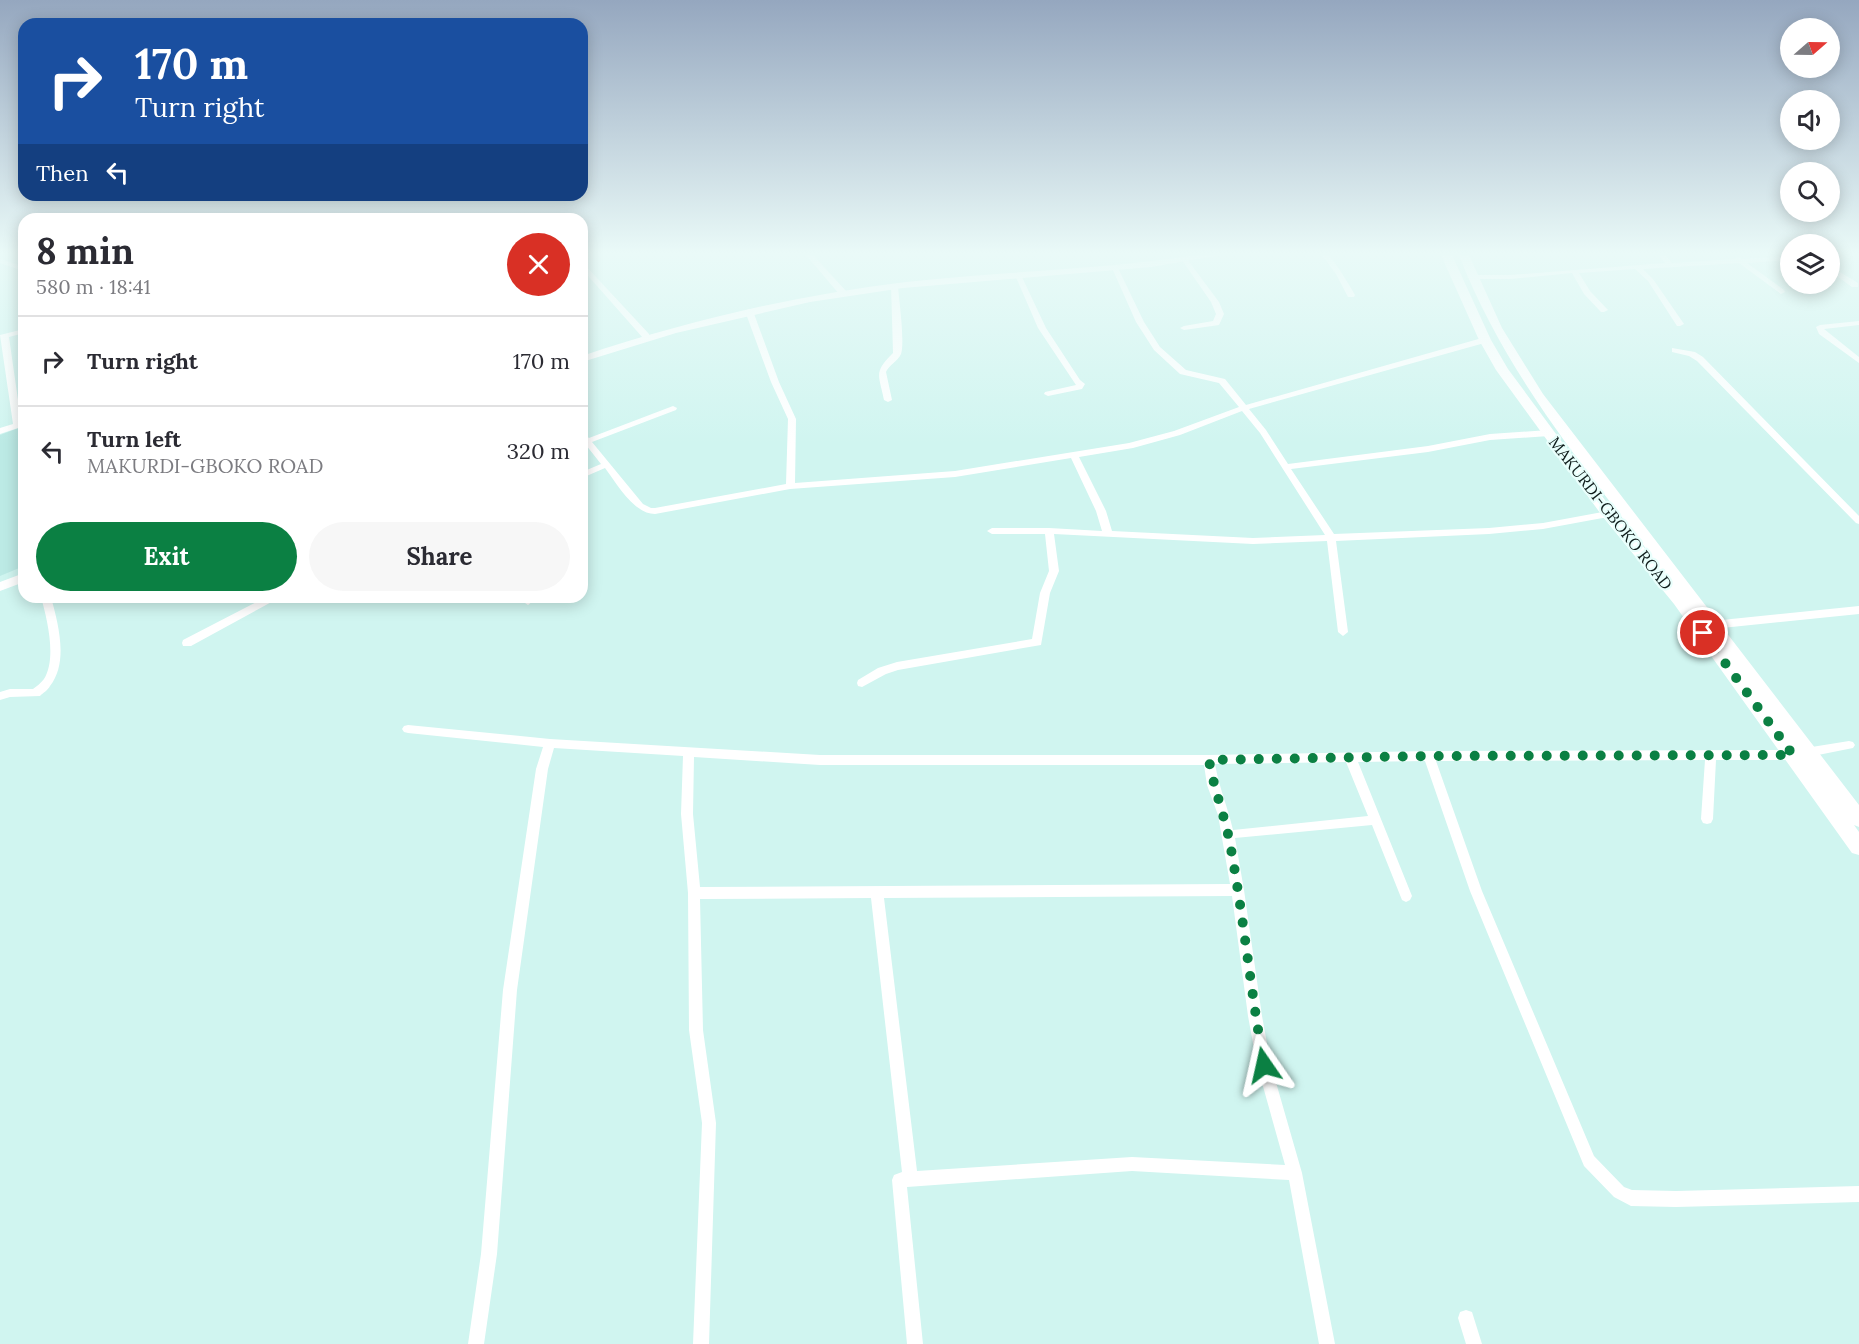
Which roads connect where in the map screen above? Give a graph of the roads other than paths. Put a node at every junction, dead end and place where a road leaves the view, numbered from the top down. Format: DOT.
graph roads {
  1 [pos="630,318"];
  2 [pos="721,318"];
  3 [pos="751,318"];
  4 [pos="896,318"];
  5 [pos="1037,318"];
  6 [pos="1138,318"];
  7 [pos="1218,318"];
  8 [pos="1475,318"];
  9 [pos="1489,318"];
  10 [pos="1676,318"];
  11 [pos="1859,323"];
  12 [pos="1680,324"];
  13 [pos="1185,328"];
  14 [pos="18,333"];
  15 [pos="646,336"];
  16 [pos="3,337"];
  17 [pos="1485,340"];
  18 [pos="1675,350"];
  19 [pos="588,357"];
  20 [pos="1859,361"];
  21 [pos="11,381"];
  22 [pos="0,384"];
  23 [pos="1048,394"];
  24 [pos="888,400"];
  25 [pos="673,408"];
  26 [pos="1244,408"];
  27 [pos="18,411"];
  28 [pos="18,425"];
  29 [pos="0,431"];
  30 [pos="1549,433"];
  31 [pos="588,437"];
  32 [pos="588,442"];
  33 [pos="1074,456"];
  34 [pos="605,465"];
  35 [pos="1286,467"];
  36 [pos="588,472"];
  37 [pos="790,486"];
  38 [pos="1608,514"];
  39 [pos="1859,521"];
  40 [pos="992,531"];
  41 [pos="1049,531"];
  42 [pos="1108,534"];
  43 [pos="1331,537"];
  44 [pos="18,580"];
  45 [pos="0,587"];
  46 [pos="48,603"];
  47 [pos="263,603"];
  48 [pos="1859,610"];
  49 [pos="1713,625"];
  50 [pos="1343,632"];
  51 [pos="187,643"];
  52 [pos="862,682"];
  53 [pos="0,696"];
  54 [pos="408,729"];
  55 [pos="550,743"];
  56 [pos="1849,746"];
  57 [pos="689,753"];
  58 [pos="1812,753"];
  59 [pos="1711,755"];
  60 [pos="1793,755"];
  61 [pos="1429,756"];
  62 [pos="1350,758"];
  63 [pos="1209,760"];
  64 [pos="1707,819"];
  65 [pos="1859,819"];
  66 [pos="1376,820"];
  67 [pos="1237,834"];
  68 [pos="1859,847"];
  69 [pos="1238,890"];
  70 [pos="694,893"];
  71 [pos="877,893"];
  72 [pos="1406,896"];
  73 [pos="1295,1173"];
  74 [pos="910,1179"];
  75 [pos="1859,1194"];
  76 [pos="1466,1318"];
  77 [pos="476,1344"];
  78 [pos="700,1344"];
  79 [pos="915,1344"];
  80 [pos="1327,1344"];
  81 [pos="1474,1344"];
  1 -- 15 [label="street"];
  2 -- 15 [label="street"];
  3 -- 37 [label="street"];
  4 -- 24 [label="street"];
  5 -- 23 [label="street"];
  6 -- 26 [label="street"];
  7 -- 13 [label="street"];
  8 -- 17 [label="main road, MAKURDI-GBOKO ROAD"];
  9 -- 49 [label="main road"];
  10 -- 12 [label="street"];
  11 -- 20 [label="street"];
  14 -- 16 [label="street"];
  15 -- 19 [label="street"];
  16 -- 21 [label="street"];
  17 -- 26 [label="street"];
  17 -- 30 [label="main road, MAKURDI-GBOKO ROAD"];
  18 -- 39 [label="street"];
  21 -- 22 [label="street"];
  21 -- 27 [label="street"];
  25 -- 31 [label="street"];
  26 -- 33 [label="street"];
  26 -- 35 [label="street"];
  28 -- 29 [label="street"];
  30 -- 35 [label="street"];
  30 -- 38 [label="main road, MAKURDI-GBOKO ROAD"];
  32 -- 34 [label="street"];
  33 -- 37 [label="street"];
  33 -- 42 [label="street"];
  34 -- 36 [label="street"];
  34 -- 37 [label="street"];
  35 -- 43 [label="street"];
  38 -- 43 [label="street"];
  38 -- 60 [label="main road, MAKURDI-GBOKO ROAD"];
  40 -- 41 [label="street"];
  41 -- 42 [label="street"];
  41 -- 52 [label="street"];
  42 -- 43 [label="street"];
  43 -- 50 [label="street"];
  44 -- 45 [label="street"];
  46 -- 53 [label="street"];
  47 -- 51 [label="street"];
  48 -- 49 [label="street"];
  49 -- 58 [label="main road"];
  54 -- 55 [label="street"];
  55 -- 57 [label="street"];
  55 -- 77 [label="street"];
  56 -- 58 [label="street"];
  57 -- 63 [label="street"];
  57 -- 70 [label="street"];
  58 -- 60 [label="street"];
  58 -- 65 [label="main road"];
  59 -- 60 [label="street"];
  59 -- 61 [label="street"];
  59 -- 64 [label="street"];
  60 -- 68 [label="main road, MAKURDI-GBOKO ROAD"];
  61 -- 62 [label="street"];
  61 -- 75 [label="street"];
  62 -- 63 [label="street"];
  62 -- 66 [label="street"];
  63 -- 69 [label="street"];
  66 -- 67 [label="street"];
  66 -- 72 [label="street"];
  69 -- 71 [label="street"];
  69 -- 73 [label="street"];
  70 -- 71 [label="street"];
  70 -- 78 [label="street"];
  71 -- 74 [label="street"];
  73 -- 74 [label="street"];
  73 -- 80 [label="street"];
  74 -- 79 [label="street"];
  76 -- 81 [label="street"];
}
